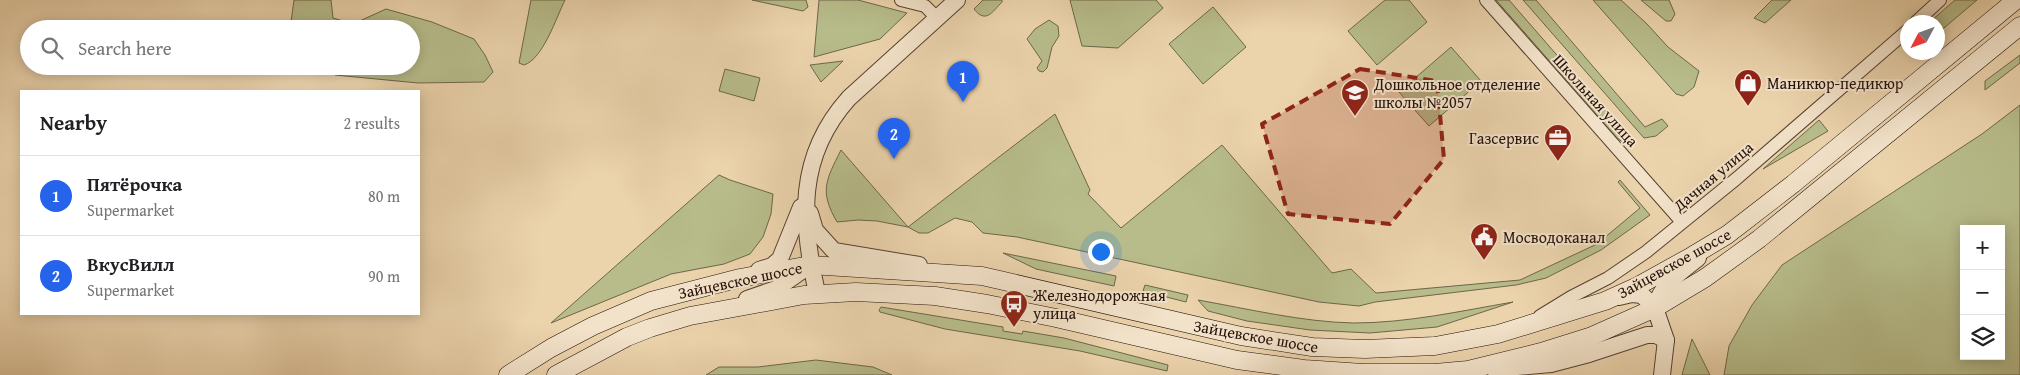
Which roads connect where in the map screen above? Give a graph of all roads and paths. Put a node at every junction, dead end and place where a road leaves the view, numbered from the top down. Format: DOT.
graph roads {
  1 [pos="901,0"];
  2 [pos="1486,0"];
  3 [pos="1940,0"];
  4 [pos="2016,0"];
  5 [pos="954,2"];
  6 [pos="1924,15"];
  7 [pos="937,18"];
  8 [pos="2020,26"];
  9 [pos="1900,37"];
  10 [pos="806,193"];
  11 [pos="1682,222"];
  12 [pos="1727,235"];
  13 [pos="810,265"];
  14 [pos="982,276"];
  15 [pos="740,278"];
  16 [pos="817,293"];
  17 [pos="1605,301"];
  18 [pos="1655,308"];
  19 [pos="690,316"];
  20 [pos="1525,326"];
  21 [pos="1666,340"];
  22 [pos="1468,370"];
  23 [pos="508,375"];
  24 [pos="556,375"];
  25 [pos="1662,375"];
  1 -- 7 [label="street"];
  2 -- 11 [label="street, Школьная улица"];
  3 -- 6 [label="street"];
  4 -- 12 [label="main road, Зайцевское шоссе"];
  5 -- 7 [label="street"];
  7 -- 10 [label="street"];
  8 -- 18 [label="main road, Зайцевское шоссе"];
  9 -- 11 [label="street, Дачная улица"];
  10 -- 13 [label="street"];
  10 -- 14 [label="street"];
  10 -- 15 [label="street"];
  11 -- 20 [label="street, Дачная улица"];
  12 -- 17 [label="main road, Зайцевское шоссе"];
  12 -- 18 [label="street"];
  13 -- 14 [label="main road, Зайцевское шоссе"];
  13 -- 15 [label="main road, Зайцевское шоссе"];
  13 -- 16 [label="street"];
  13 -- 19 [label="street"];
  14 -- 20 [label="main road, Зайцевское шоссе"];
  15 -- 23 [label="main road, Зайцевское шоссе"];
  16 -- 19 [label="main road, Зайцевское шоссе"];
  16 -- 22 [label="main road, Зайцевское шоссе"];
  17 -- 18 [label="street"];
  17 -- 20 [label="main road, Зайцевское шоссе"];
  18 -- 21 [label="street"];
  18 -- 22 [label="main road, Зайцевское шоссе"];
  19 -- 24 [label="main road, Зайцевское шоссе"];
  21 -- 22 [label="street"];
  21 -- 25 [label="street"];
}
